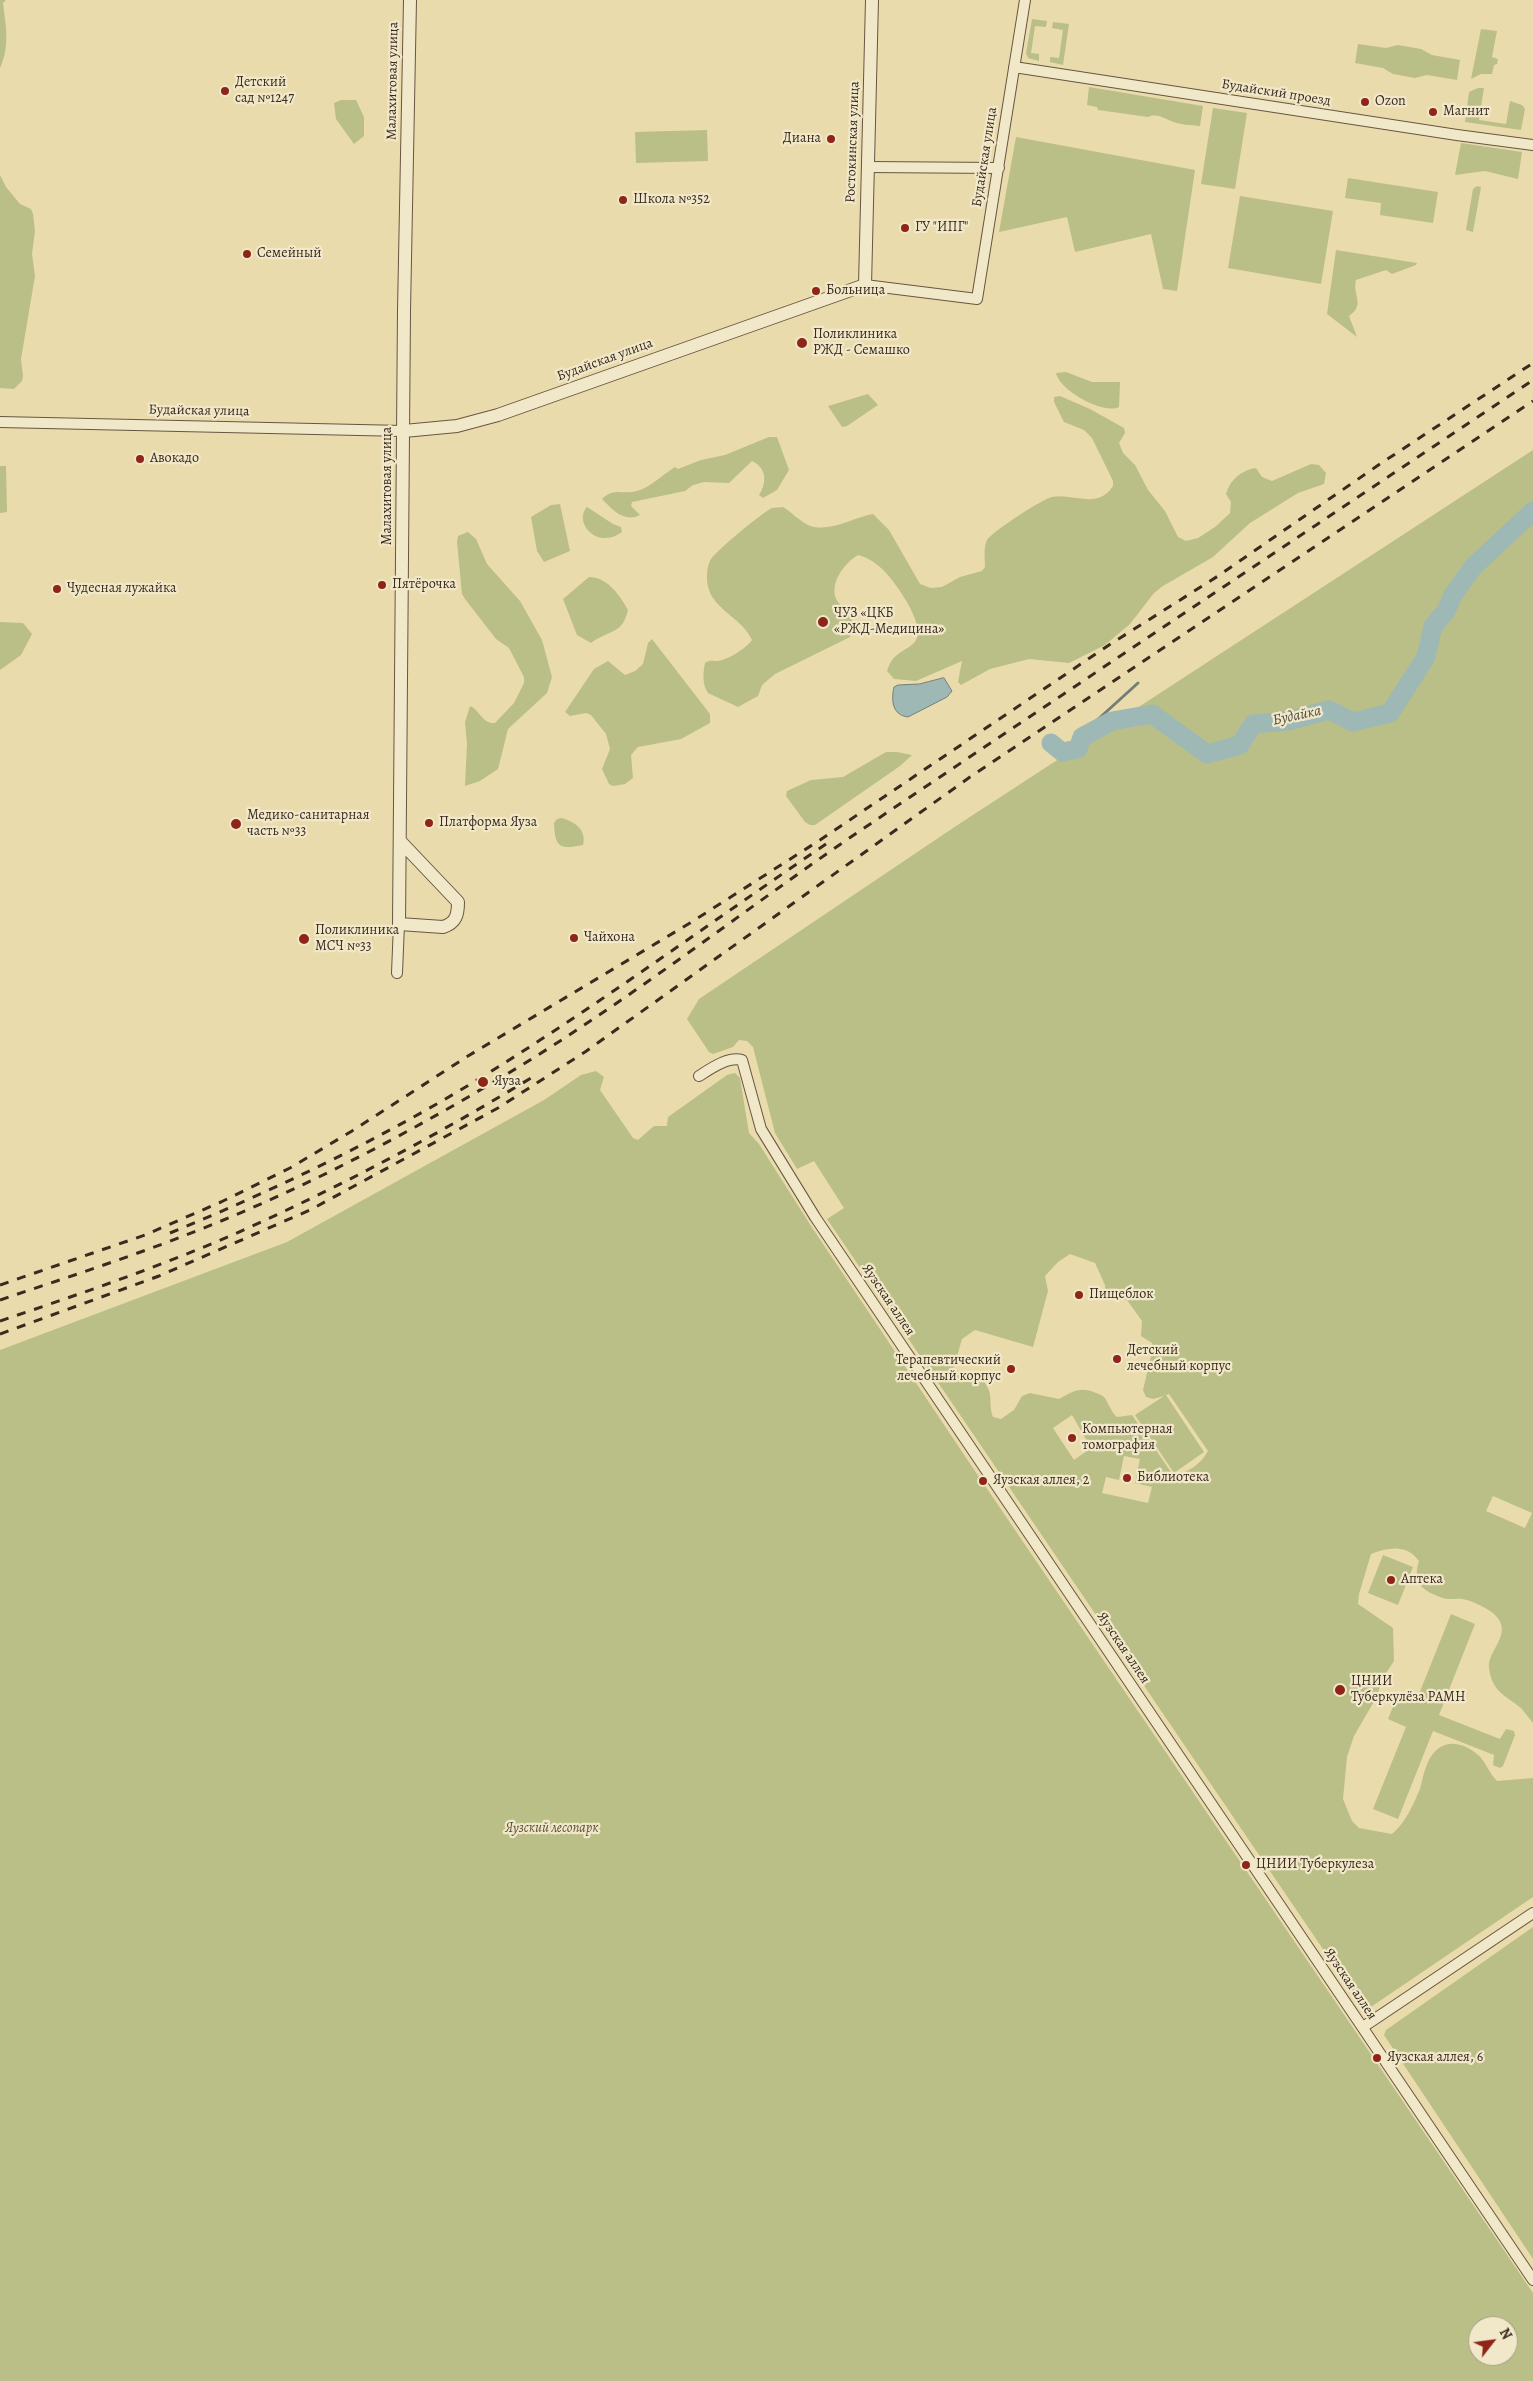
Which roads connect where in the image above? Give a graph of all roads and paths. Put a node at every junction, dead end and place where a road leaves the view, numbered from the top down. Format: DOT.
graph roads {
  1 [pos="410,0"];
  2 [pos="872,0"];
  3 [pos="1026,0"];
  4 [pos="1014,67"];
  5 [pos="1533,145"];
  6 [pos="867,167"];
  7 [pos="999,168"];
  8 [pos="865,285"];
  9 [pos="0,422"];
  10 [pos="404,430"];
  11 [pos="400,841"];
  12 [pos="400,924"];
  13 [pos="397,973"];
  14 [pos="699,1076"];
  15 [pos="1533,1913"];
  16 [pos="1363,2027"];
  17 [pos="1533,2280"];
  1 -- 10 [label="street, Малахитовая улица"];
  2 -- 6 [label="street, Ростокинская улица"];
  3 -- 4 [label="street, Будайская улица"];
  4 -- 5 [label="street, Будайский проезд"];
  4 -- 7 [label="street, Будайская улица"];
  6 -- 7 [label="street"];
  6 -- 8 [label="street, Ростокинская улица"];
  7 -- 8 [label="street, Будайская улица"];
  8 -- 10 [label="street, Будайская улица"];
  9 -- 10 [label="street, Будайская улица"];
  10 -- 11 [label="street, Малахитовая улица"];
  11 -- 12 [label="street, Малахитовая улица"];
  11 -- 12 [label="street"];
  12 -- 13 [label="street, Малахитовая улица"];
  14 -- 16 [label="street, Яузская аллея"];
  15 -- 16 [label="street"];
  16 -- 17 [label="street, Яузская аллея"];
}
